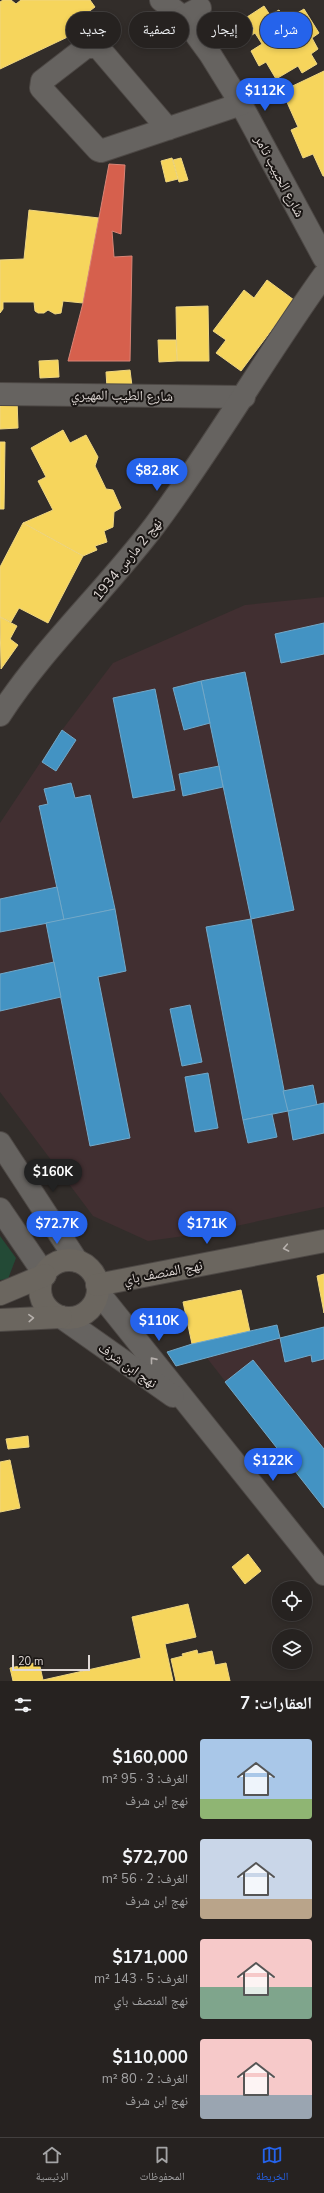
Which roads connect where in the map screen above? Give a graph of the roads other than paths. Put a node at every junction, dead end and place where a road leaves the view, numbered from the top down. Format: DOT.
graph roads {
  1 [pos="161,0"];
  2 [pos="242,104"];
  3 [pos="168,129"];
  4 [pos="324,258"];
  5 [pos="324,275"];
  6 [pos="0,394"];
  7 [pos="244,397"];
  8 [pos="1,713"];
  9 [pos="0,1143"];
  10 [pos="0,1209"];
  11 [pos="324,1241"];
  12 [pos="77,1261"];
  13 [pos="45,1275"];
  14 [pos="98,1289"];
  15 [pos="0,1294"];
  16 [pos="61,1317"];
  17 [pos="0,1320"];
  18 [pos="195,1412"];
  19 [pos="324,1574"];
  1 -- 2 [label="street, شارع الحبيب ثامر"];
  2 -- 3 [label="street"];
  2 -- 4 [label="street, شارع الحبيب ثامر"];
  3 -- 3 [label="street"];
  5 -- 7 [label="street, نهج 2 مارس 1934"];
  6 -- 7 [label="street, شارع الطيب المهيري"];
  7 -- 8 [label="street, نهج 2 مارس 1934"];
  9 -- 12 [label="street"];
  10 -- 13 [label="street"];
  11 -- 14 [label="main road, نهج المنصف باي, one-way"];
  12 -- 13 [label="main road"];
  12 -- 14 [label="main road"];
  13 -- 15 [label="main road"];
  13 -- 16 [label="main road"];
  14 -- 16 [label="main road"];
  18 -- 14 [label="street, نهج ابن شرف, one-way"];
  17 -- 16 [label="main road, one-way"];
  16 -- 18 [label="street, نهج ابن شرف"];
  18 -- 19 [label="street, نهج ابن شرف"];
}
